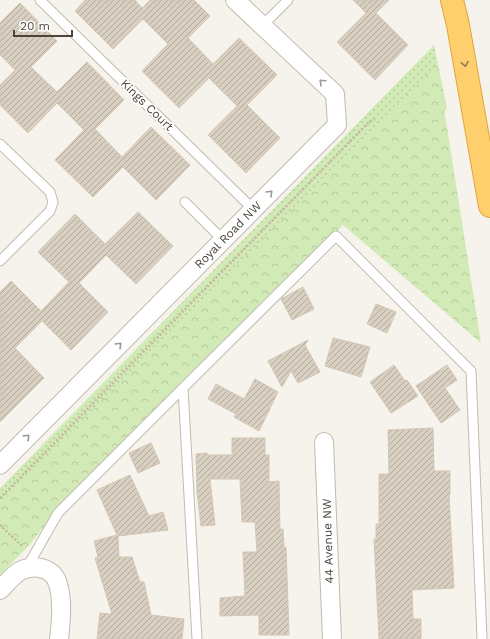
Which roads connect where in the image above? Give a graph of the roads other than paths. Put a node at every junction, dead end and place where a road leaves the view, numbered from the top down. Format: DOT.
graph roads {
  1 [pos="40,0"];
  2 [pos="235,0"];
  3 [pos="288,0"];
  4 [pos="454,0"];
  5 [pos="262,26"];
  6 [pos="0,144"];
  7 [pos="185,202"];
  8 [pos="490,206"];
  9 [pos="253,209"];
  10 [pos="223,240"];
  11 [pos="0,261"];
  12 [pos="183,388"];
  13 [pos="324,442"];
  14 [pos="0,465"];
  15 [pos="26,569"];
  16 [pos="0,590"];
  17 [pos="59,639"];
  18 [pos="197,639"];
  19 [pos="332,639"];
  20 [pos="482,639"];
  1 -- 9 [label="lane, Kings Court"];
  2 -- 5 [label="street, Royal Road NW"];
  3 -- 5 [label="lane"];
  4 -- 8 [label="highway, one-way"];
  9 -- 5 [label="street, Royal Road NW, one-way"];
  6 -- 11 [label="lane"];
  7 -- 10 [label="lane"];
  9 -- 10 [label="street, Royal Road NW"];
  14 -- 10 [label="street, Royal Road NW, one-way"];
  12 -- 15 [label="lane"];
  12 -- 18 [label="lane"];
  12 -- 20 [label="lane"];
  13 -- 19 [label="street, 44 Avenue NW"];
  15 -- 16 [label="street"];
  15 -- 17 [label="street"];
}
